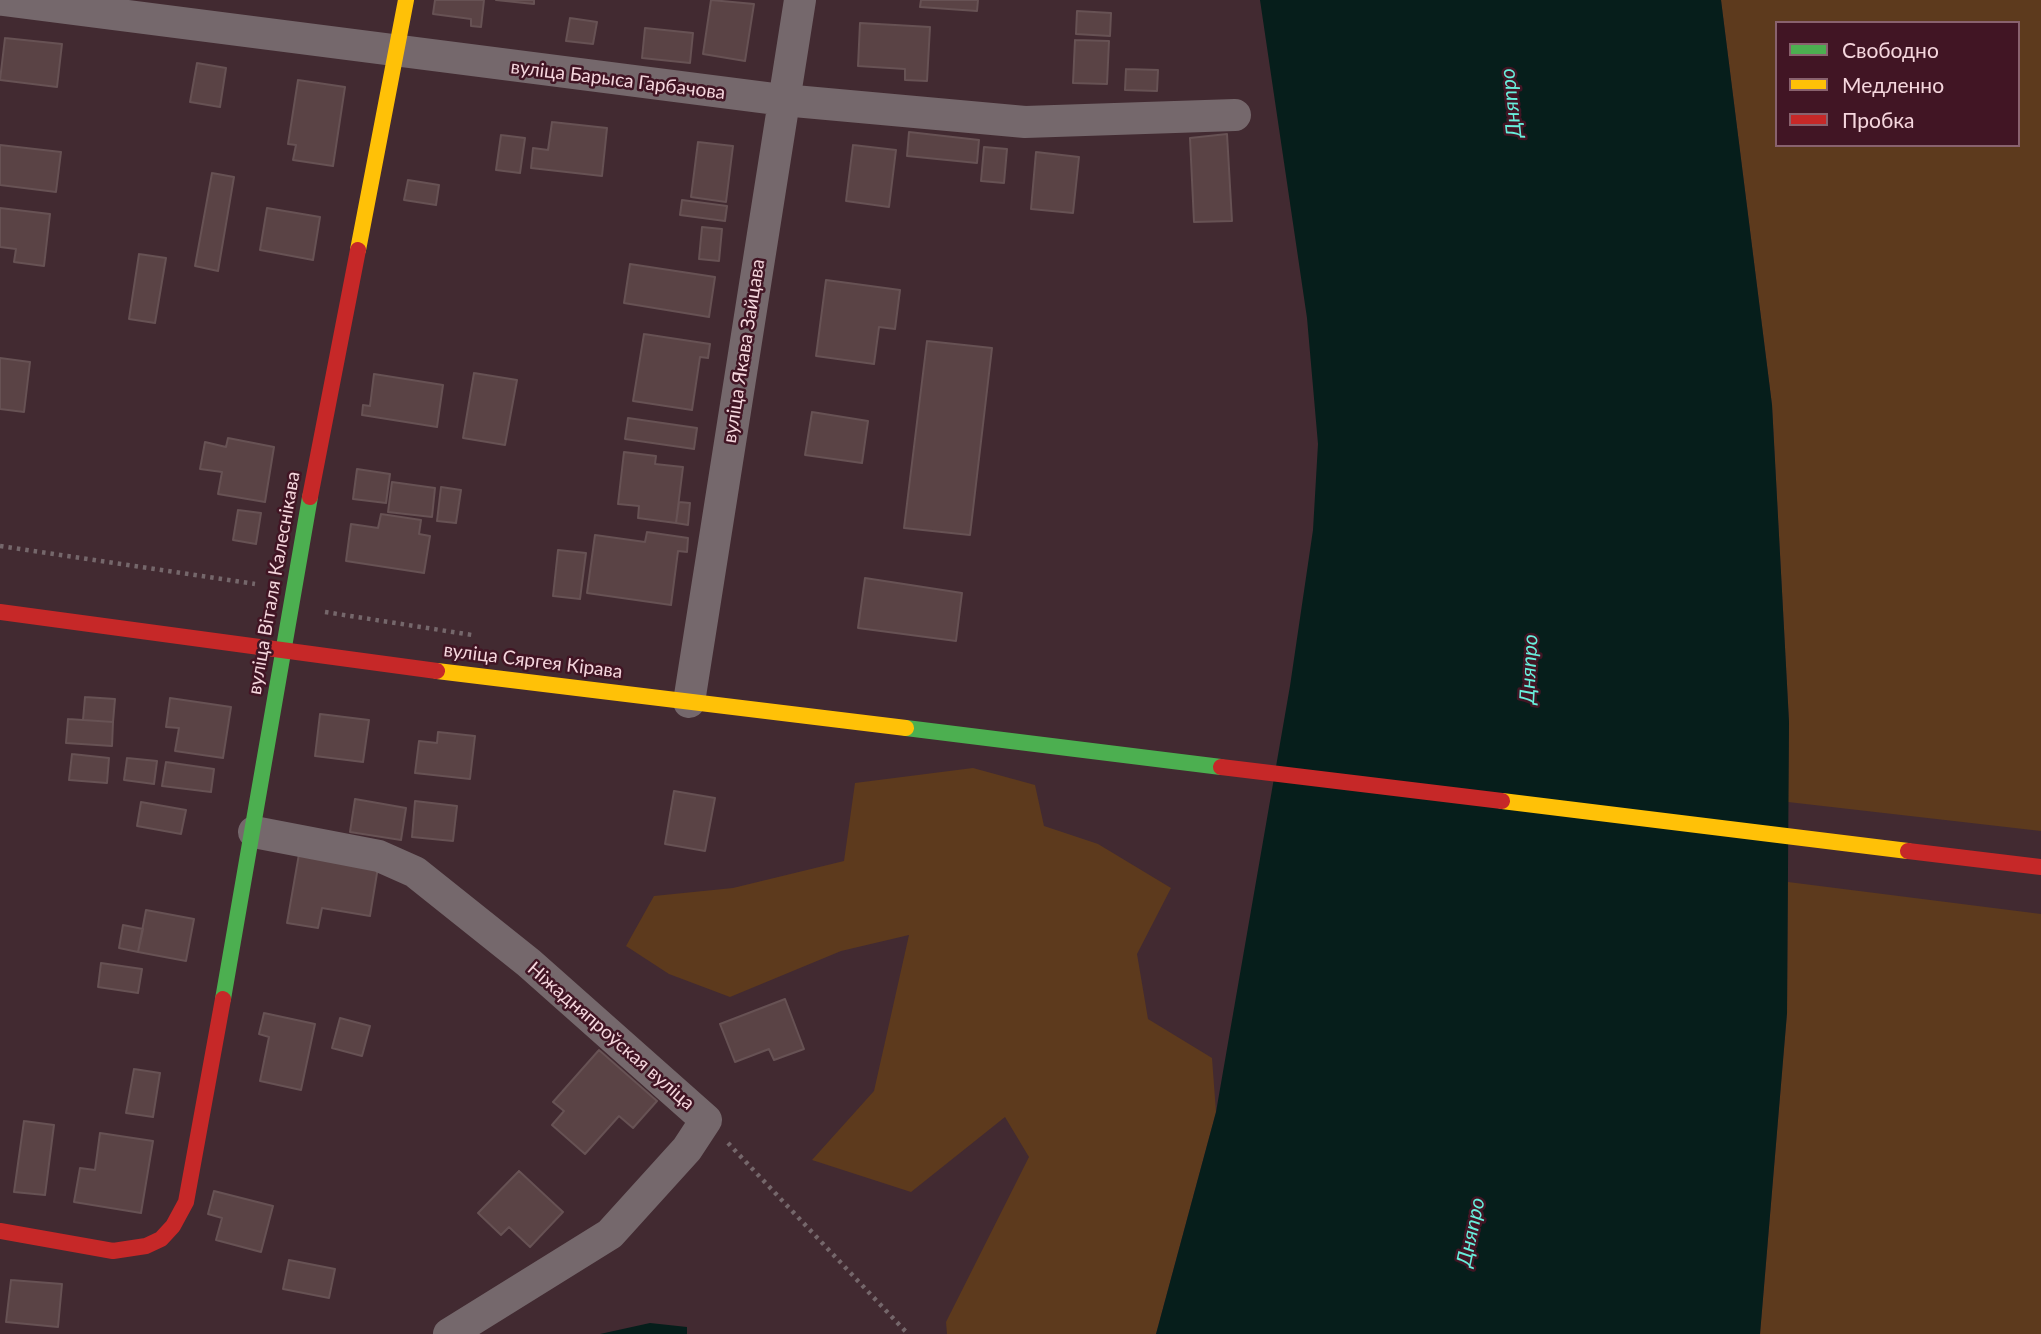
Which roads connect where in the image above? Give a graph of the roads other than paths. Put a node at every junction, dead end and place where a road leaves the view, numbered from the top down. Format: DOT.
graph roads {
  1 [pos="3,0"];
  2 [pos="406,0"];
  3 [pos="800,0"];
  4 [pos="397,52"];
  5 [pos="783,100"];
  6 [pos="1235,115"];
  7 [pos="0,612"];
  8 [pos="282,652"];
  9 [pos="689,702"];
  10 [pos="254,832"];
  11 [pos="2041,867"];
  12 [pos="0,1231"];
  13 [pos="449,1334"];
  1 -- 4 [label="street, вуліца Барыса Гарбачова"];
  2 -- 4 [label="main road, вуліца Віталя Калеснікава"];
  3 -- 5 [label="street, вуліца Якава Зайцава"];
  4 -- 5 [label="street, вуліца Барыса Гарбачова"];
  4 -- 8 [label="main road, вуліца Віталя Калеснікава"];
  5 -- 6 [label="street, вуліца Барыса Гарбачова"];
  5 -- 9 [label="street, вуліца Якава Зайцава"];
  7 -- 8 [label="main road, вуліца Сяргея Кірава"];
  8 -- 9 [label="main road, вуліца Сяргея Кірава"];
  8 -- 10 [label="main road, вуліца Віталя Калеснікава"];
  9 -- 11 [label="main road, вуліца Сяргея Кірава"];
  10 -- 12 [label="main road, вуліца Віталя Калеснікава"];
  10 -- 13 [label="street, Ніжадняпроўская вуліца"];
}
